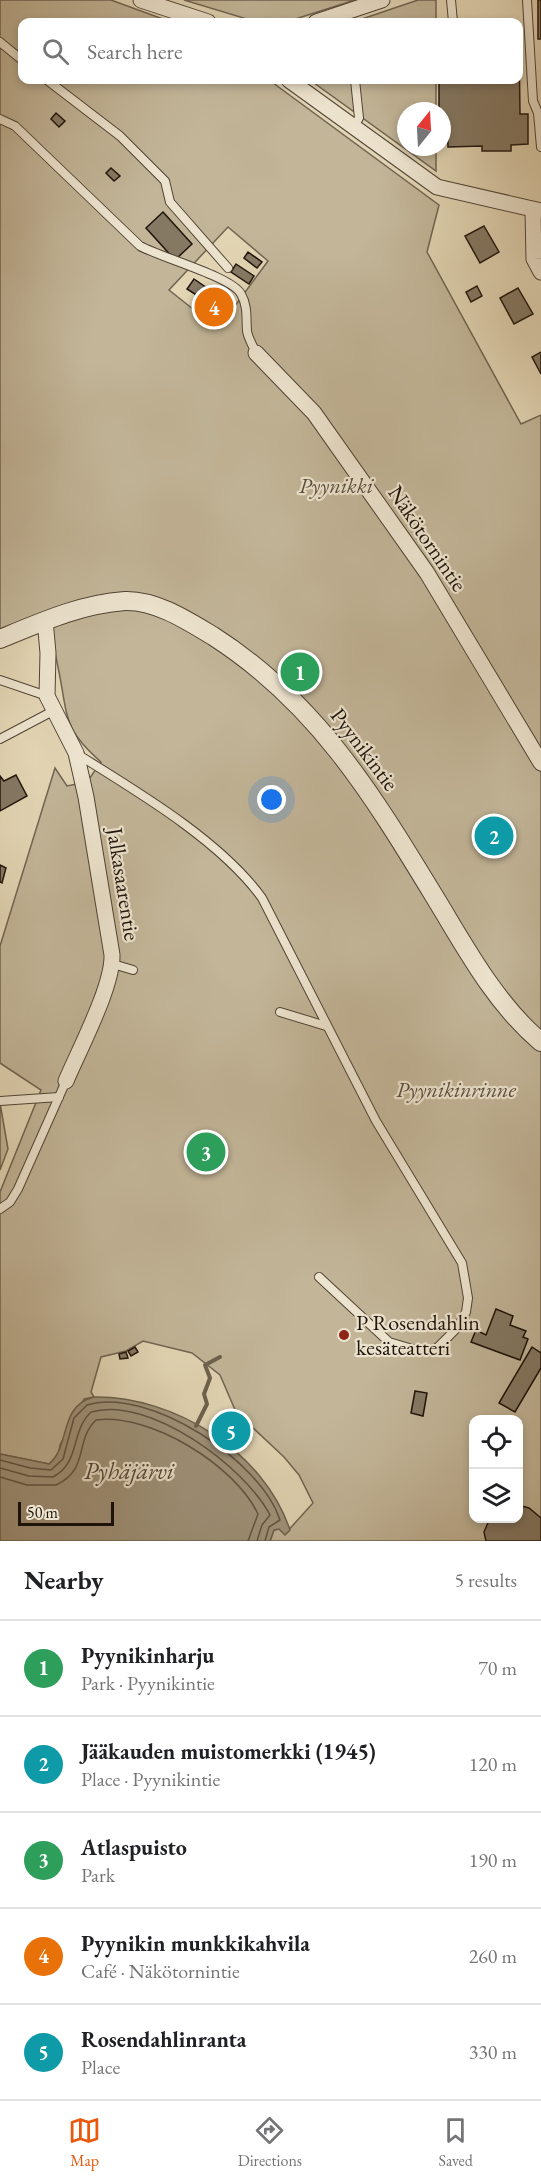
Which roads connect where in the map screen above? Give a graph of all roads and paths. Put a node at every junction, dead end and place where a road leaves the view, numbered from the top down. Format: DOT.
graph roads {
  1 [pos="141,0"];
  2 [pos="382,0"];
  3 [pos="451,0"];
  4 [pos="527,0"];
  5 [pos="196,18"];
  6 [pos="328,18"];
  7 [pos="453,18"];
  8 [pos="0,42"];
  9 [pos="18,57"];
  10 [pos="52,84"];
  11 [pos="295,84"];
  12 [pos="355,84"];
  13 [pos="0,119"];
  14 [pos="354,126"];
  15 [pos="541,147"];
  16 [pos="537,211"];
  17 [pos="228,268"];
  18 [pos="541,272"];
  19 [pos="256,353"];
  20 [pos="45,620"];
  21 [pos="0,639"];
  22 [pos="0,680"];
  23 [pos="47,696"];
  24 [pos="53,711"];
  25 [pos="0,739"];
  26 [pos="76,753"];
  27 [pos="541,763"];
  28 [pos="112,963"];
  29 [pos="133,970"];
  30 [pos="280,1012"];
  31 [pos="326,1026"];
  32 [pos="541,1042"];
  33 [pos="66,1081"];
  34 [pos="59,1097"];
  35 [pos="0,1101"];
  36 [pos="0,1209"];
  37 [pos="318,1277"];
  1 -- 5 [label="street"];
  2 -- 6 [label="street"];
  3 -- 7 [label="lane"];
  4 -- 15 [label="lane"];
  8 -- 9 [label="lane"];
  10 -- 17 [label="lane"];
  11 -- 14 [label="street"];
  12 -- 14 [label="lane"];
  13 -- 19 [label="lane"];
  14 -- 16 [label="street"];
  16 -- 18 [label="street"];
  19 -- 27 [label="street, Näkötornintie"];
  20 -- 21 [label="street, Pyynikintie"];
  20 -- 23 [label="street, Jalkasaarentie"];
  20 -- 32 [label="street, Pyynikintie"];
  22 -- 23 [label="lane"];
  23 -- 24 [label="street, Jalkasaarentie"];
  24 -- 25 [label="lane"];
  24 -- 26 [label="street, Jalkasaarentie"];
  26 -- 28 [label="street, Jalkasaarentie"];
  26 -- 31 [label="lane"];
  28 -- 29 [label="lane"];
  28 -- 33 [label="street, Jalkasaarentie"];
  30 -- 31 [label="lane"];
  31 -- 37 [label="lane"];
  33 -- 34 [label="lane, Jalkasaarentie"];
  34 -- 35 [label="lane"];
  34 -- 36 [label="lane, Jalkasaarentie"];
}
